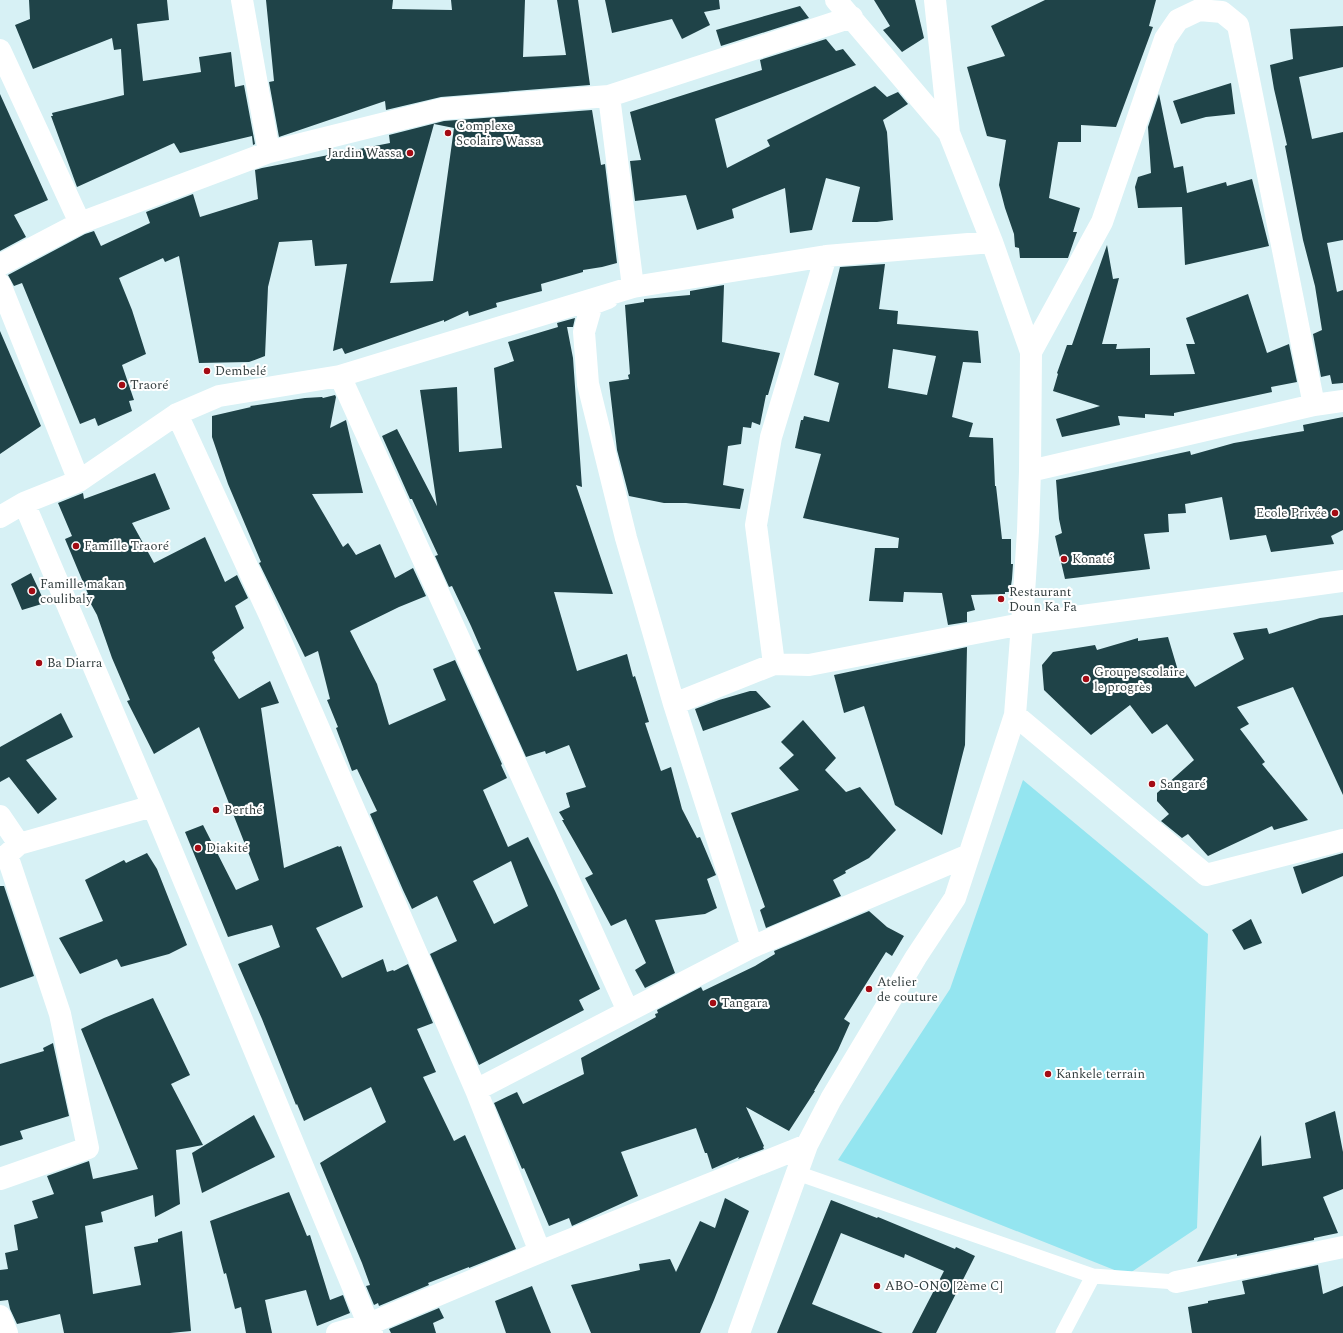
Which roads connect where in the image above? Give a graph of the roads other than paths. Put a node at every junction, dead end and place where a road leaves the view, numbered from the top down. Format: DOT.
graph roads {
  1 [pos="242,0"];
  2 [pos="836,0"];
  3 [pos="935,0"];
  4 [pos="852,17"];
  5 [pos="0,50"];
  6 [pos="609,96"];
  7 [pos="949,133"];
  8 [pos="269,152"];
  9 [pos="80,223"];
  10 [pos="992,242"];
  11 [pos="826,256"];
  12 [pos="0,265"];
  13 [pos="0,284"];
  14 [pos="633,287"];
  15 [pos="1031,352"];
  16 [pos="340,376"];
  17 [pos="1343,400"];
  18 [pos="1314,405"];
  19 [pos="177,414"];
  20 [pos="1030,471"];
  21 [pos="79,481"];
  22 [pos="24,503"];
  23 [pos="0,517"];
  24 [pos="1343,581"];
  25 [pos="1022,624"];
  26 [pos="774,664"];
  27 [pos="674,704"];
  28 [pos="1014,715"];
  29 [pos="153,806"];
  30 [pos="0,816"];
  31 [pos="1343,840"];
  32 [pos="9,852"];
  33 [pos="969,855"];
  34 [pos="752,947"];
  35 [pos="628,1011"];
  36 [pos="476,1090"];
  37 [pos="807,1145"];
  38 [pos="797,1173"];
  39 [pos="0,1179"];
  40 [pos="1343,1246"];
  41 [pos="540,1252"];
  42 [pos="1093,1276"];
  43 [pos="1176,1282"];
  44 [pos="0,1316"];
  45 [pos="371,1328"];
  46 [pos="7,1333"];
  47 [pos="337,1333"];
  48 [pos="739,1333"];
  49 [pos="1063,1333"];
  1 -- 8 [label="street"];
  2 -- 4 [label="street"];
  3 -- 7 [label="street"];
  4 -- 6 [label="street"];
  4 -- 7 [label="street"];
  5 -- 9 [label="street"];
  6 -- 8 [label="street"];
  6 -- 14 [label="street"];
  7 -- 10 [label="street"];
  8 -- 9 [label="street"];
  9 -- 12 [label="street"];
  10 -- 11 [label="street"];
  10 -- 15 [label="street"];
  11 -- 14 [label="street"];
  11 -- 26 [label="street"];
  13 -- 21 [label="street"];
  14 -- 16 [label="street"];
  14 -- 27 [label="street"];
  15 -- 18 [label="street"];
  15 -- 20 [label="street"];
  16 -- 19 [label="street"];
  16 -- 35 [label="street"];
  17 -- 18 [label="street"];
  18 -- 20 [label="street"];
  19 -- 21 [label="street"];
  19 -- 36 [label="street"];
  20 -- 25 [label="street"];
  21 -- 22 [label="street"];
  22 -- 23 [label="street"];
  22 -- 29 [label="street"];
  24 -- 25 [label="street"];
  25 -- 26 [label="street"];
  25 -- 28 [label="street"];
  26 -- 27 [label="street"];
  27 -- 34 [label="street"];
  28 -- 31 [label="street"];
  28 -- 33 [label="street"];
  29 -- 32 [label="street"];
  29 -- 45 [label="street"];
  30 -- 32 [label="street"];
  32 -- 39 [label="street"];
  33 -- 34 [label="street"];
  33 -- 37 [label="street"];
  34 -- 35 [label="street"];
  35 -- 36 [label="street"];
  36 -- 41 [label="street"];
  37 -- 38 [label="street"];
  37 -- 41 [label="street"];
  38 -- 42 [label="lane"];
  38 -- 48 [label="street"];
  40 -- 43 [label="street"];
  41 -- 45 [label="street"];
  42 -- 43 [label="lane"];
  42 -- 49 [label="lane"];
  44 -- 46 [label="street"];
  45 -- 47 [label="street"];
}
